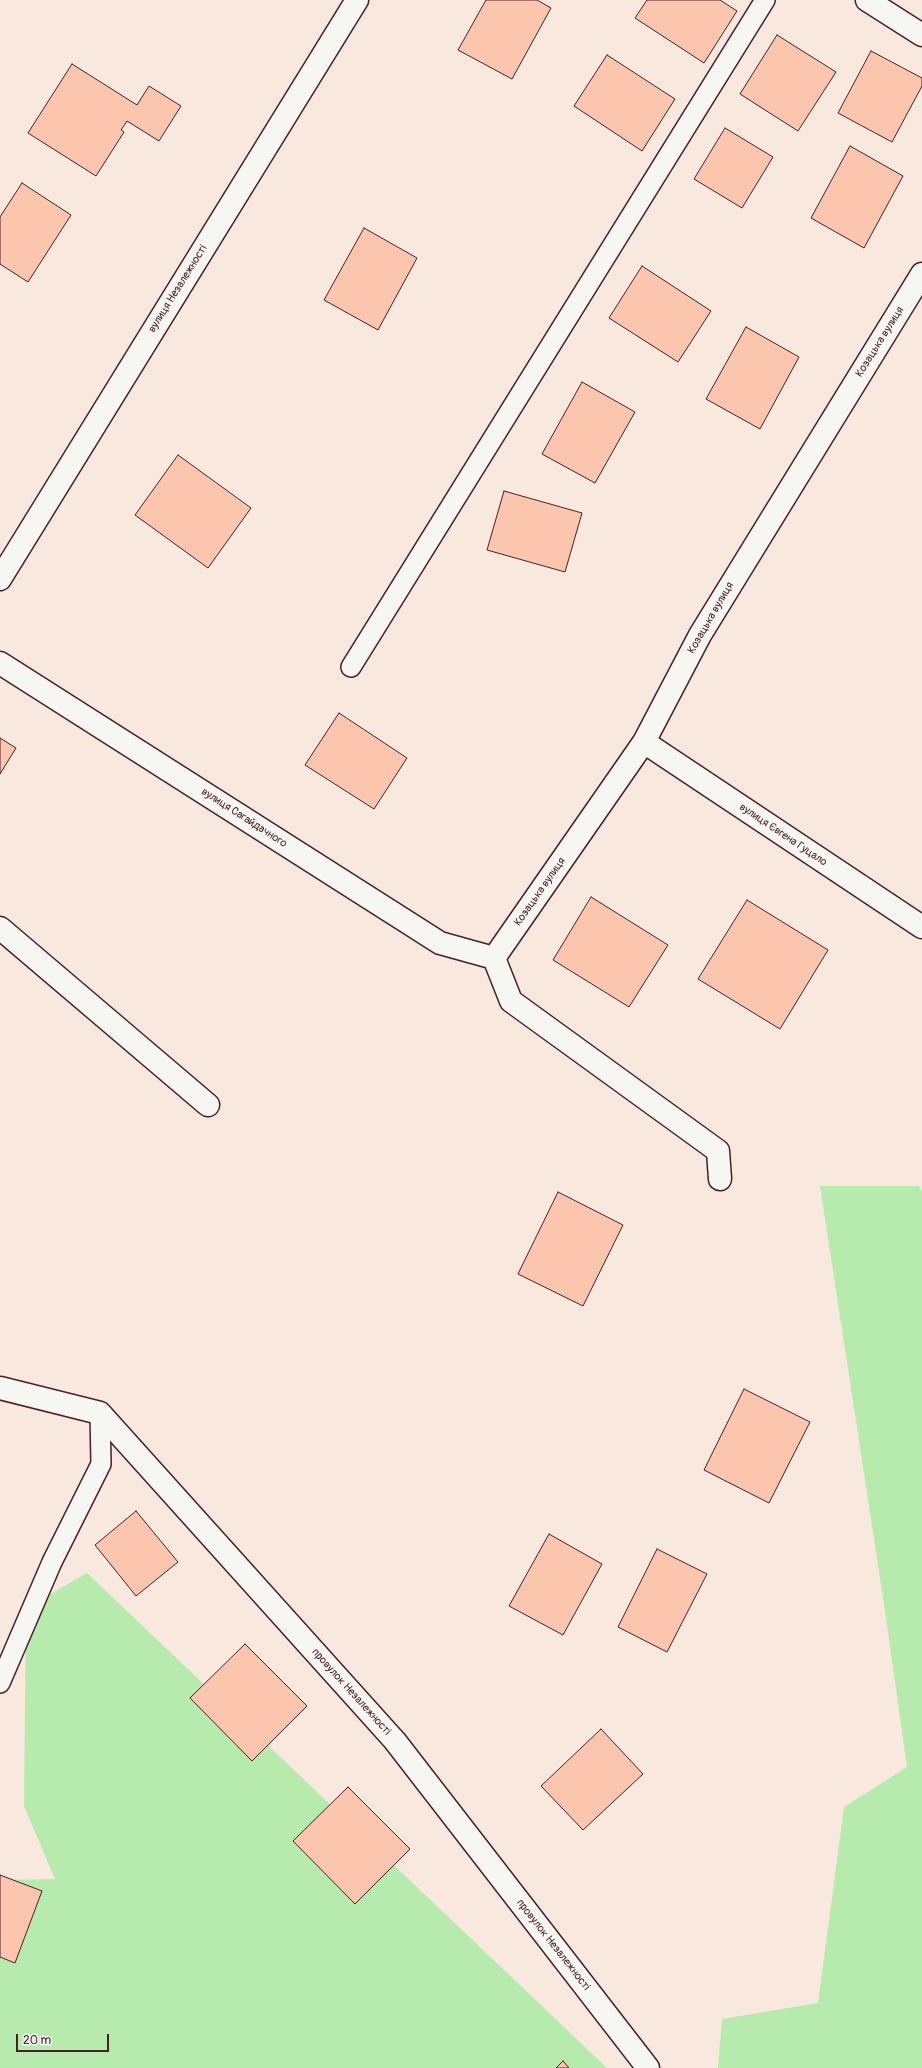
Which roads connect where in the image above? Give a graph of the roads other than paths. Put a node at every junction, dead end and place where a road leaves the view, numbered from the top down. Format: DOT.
graph roads {
  1 [pos="357,0"];
  2 [pos="765,0"];
  3 [pos="867,0"];
  4 [pos="922,35"];
  5 [pos="922,274"];
  6 [pos="0,579"];
  7 [pos="0,663"];
  8 [pos="351,667"];
  9 [pos="644,742"];
  10 [pos="922,927"];
  11 [pos="0,928"];
  12 [pos="494,958"];
  13 [pos="208,1105"];
  14 [pos="720,1179"];
  15 [pos="0,1388"];
  16 [pos="100,1413"];
  17 [pos="0,1683"];
  18 [pos="648,2068"];
  1 -- 6 [label="street, вулиця Незалежності"];
  2 -- 8 [label="lane"];
  3 -- 4 [label="street"];
  5 -- 9 [label="street, Козацька вулиця"];
  7 -- 12 [label="street, вулиця Сагайдачного"];
  9 -- 10 [label="street, вулиця Євгена Гуцало"];
  9 -- 12 [label="street, Козацька вулиця"];
  11 -- 13 [label="street"];
  12 -- 14 [label="street"];
  15 -- 16 [label="street"];
  16 -- 17 [label="lane"];
  16 -- 18 [label="street, провулок Незалежності"];
}
